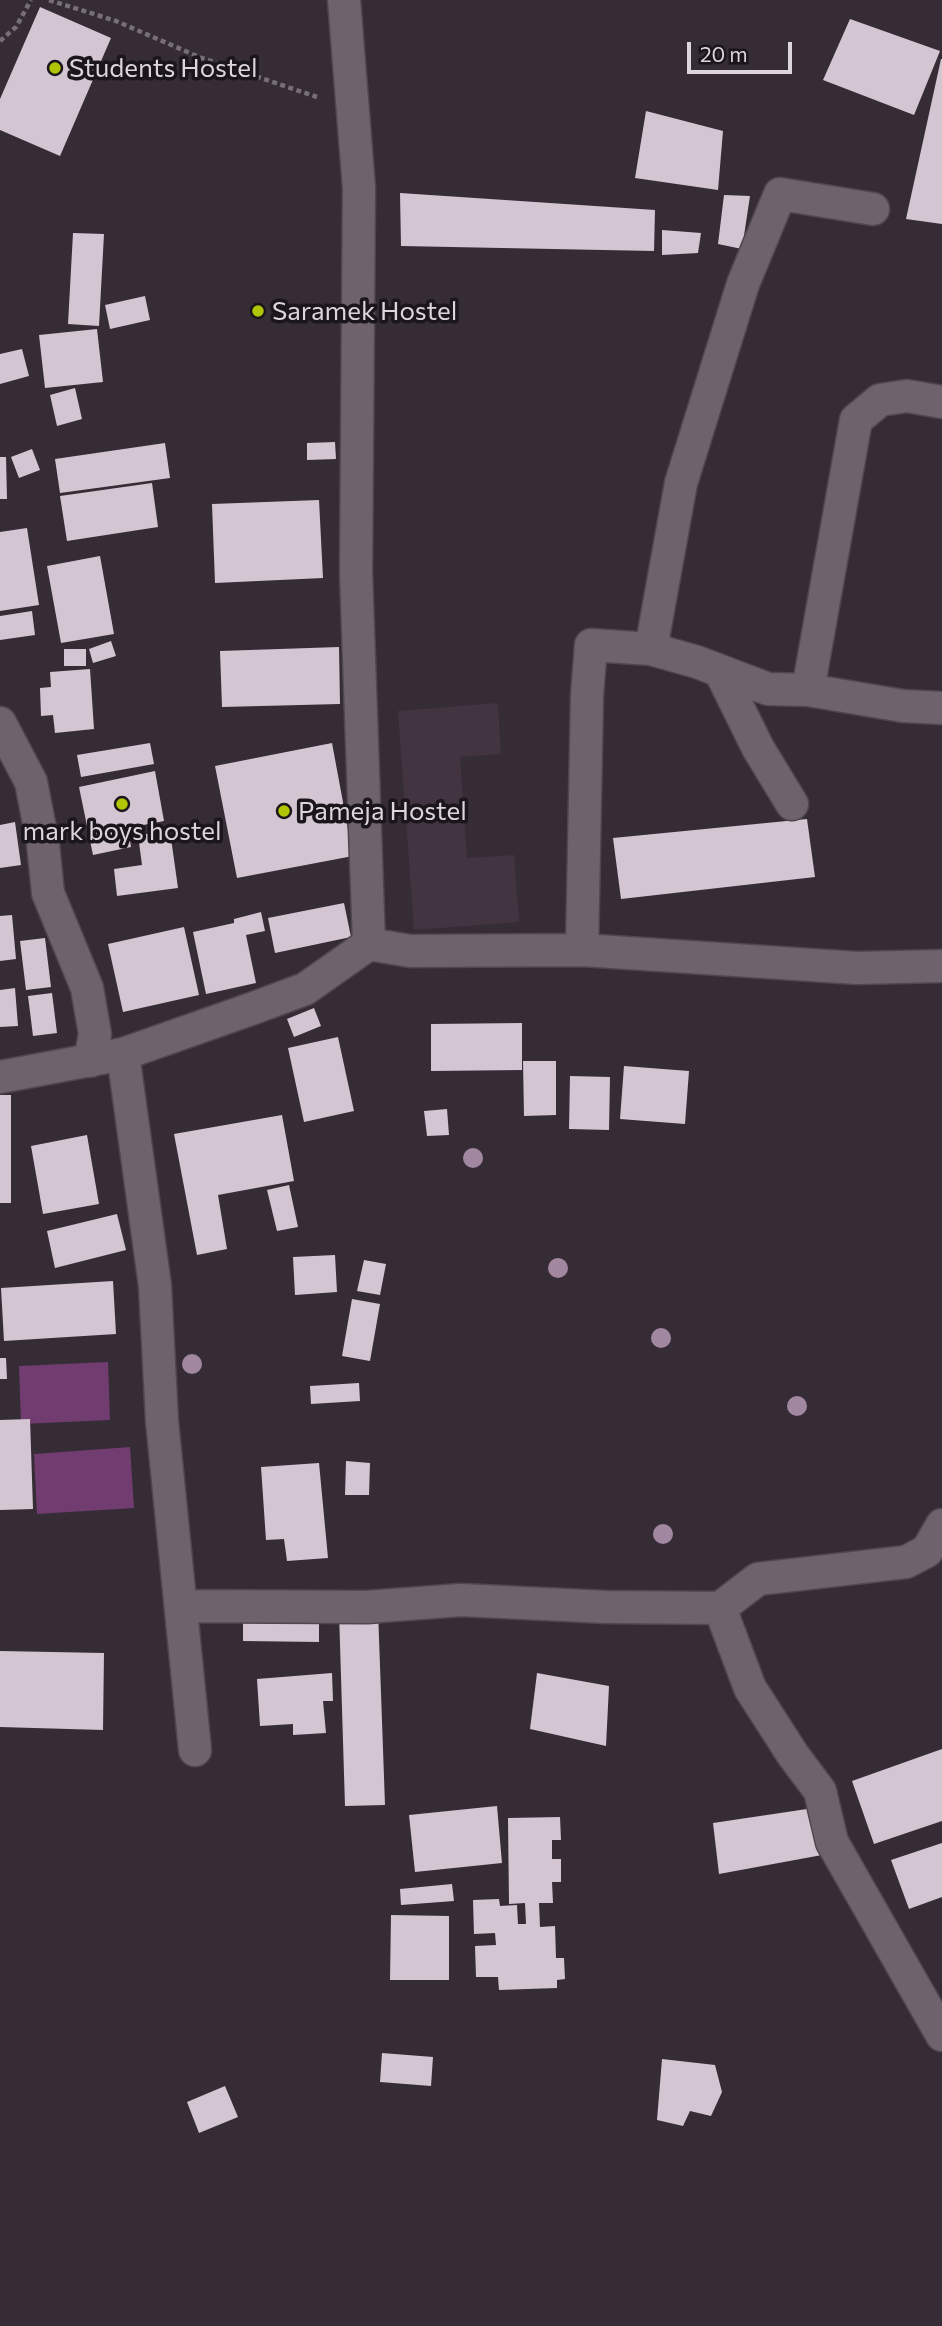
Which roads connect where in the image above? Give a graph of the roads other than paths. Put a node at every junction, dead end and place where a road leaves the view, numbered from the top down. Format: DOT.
graph roads {
  1 [pos="344,0"];
  2 [pos="873,209"];
  3 [pos="942,402"];
  4 [pos="651,649"];
  5 [pos="720,671"];
  6 [pos="808,690"];
  7 [pos="942,708"];
  8 [pos="0,723"];
  9 [pos="792,804"];
  10 [pos="369,944"];
  11 [pos="582,950"];
  12 [pos="942,966"];
  13 [pos="123,1054"];
  14 [pos="90,1061"];
  15 [pos="0,1077"];
  16 [pos="942,1525"];
  17 [pos="183,1606"];
  18 [pos="720,1608"];
  19 [pos="195,1749"];
  20 [pos="942,2035"];
  1 -- 10 [label="street"];
  2 -- 4 [label="street"];
  3 -- 6 [label="street"];
  4 -- 5 [label="street"];
  4 -- 11 [label="street"];
  5 -- 6 [label="street"];
  5 -- 9 [label="street"];
  6 -- 7 [label="street"];
  8 -- 14 [label="street"];
  10 -- 11 [label="street"];
  10 -- 13 [label="street"];
  11 -- 12 [label="street"];
  13 -- 14 [label="street"];
  13 -- 17 [label="street"];
  14 -- 15 [label="street"];
  16 -- 18 [label="street"];
  17 -- 18 [label="street"];
  17 -- 19 [label="street"];
  18 -- 20 [label="street"];
}
